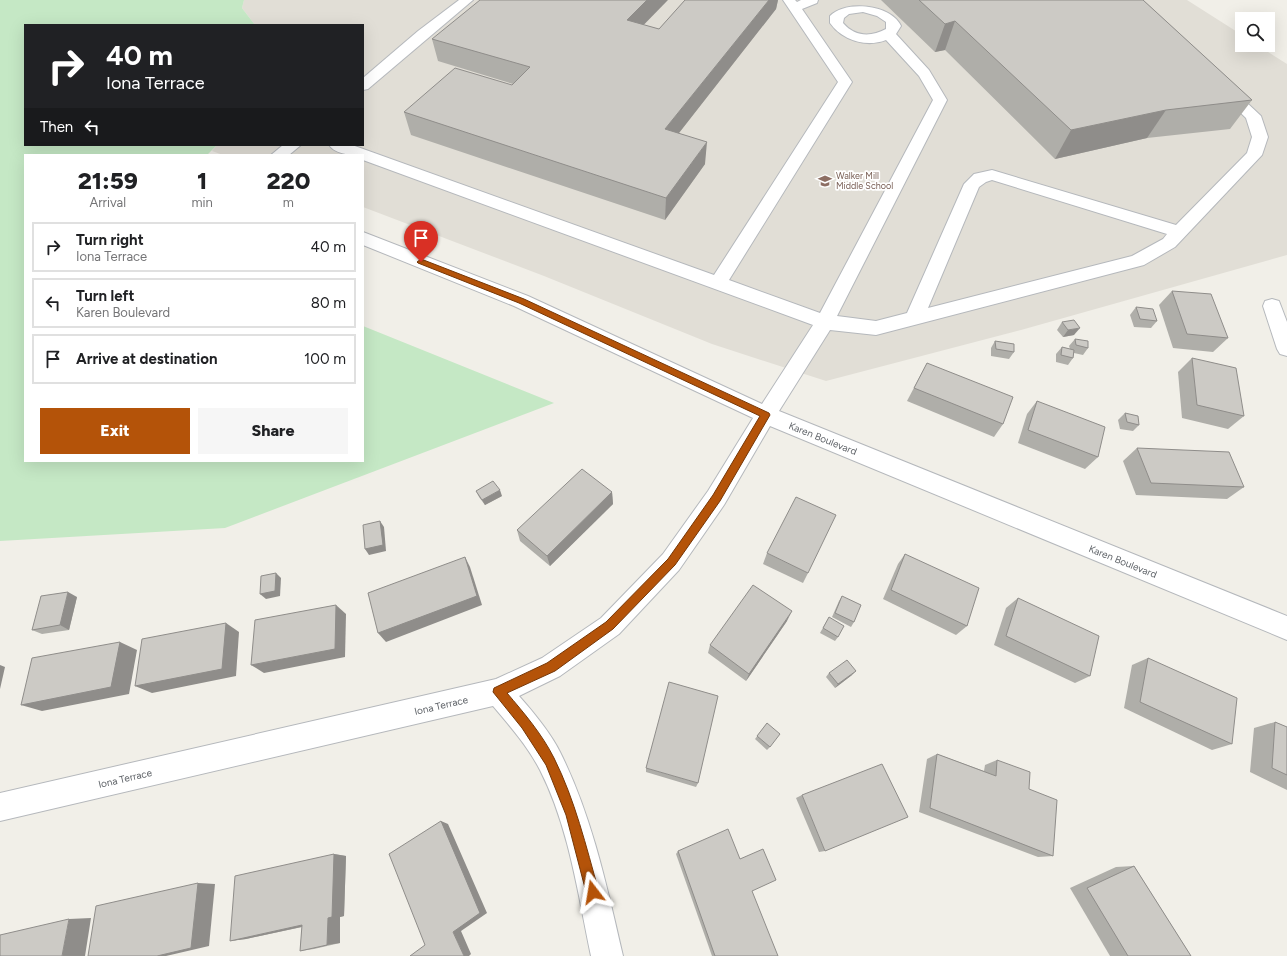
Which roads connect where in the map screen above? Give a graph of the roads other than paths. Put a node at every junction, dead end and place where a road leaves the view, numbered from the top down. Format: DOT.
graph roads {
  1 [pos="467,0"];
  2 [pos="812,0"];
  3 [pos="792,4"];
  4 [pos="888,34"];
  5 [pos="1213,79"];
  6 [pos="364,85"];
  7 [pos="292,146"];
  8 [pos="340,146"];
  9 [pos="280,154"];
  10 [pos="362,154"];
  11 [pos="364,155"];
  12 [pos="1180,232"];
  13 [pos="364,238"];
  14 [pos="718,283"];
  15 [pos="1272,306"];
  16 [pos="914,318"];
  17 [pos="825,322"];
  18 [pos="1287,349"];
  19 [pos="766,415"];
  20 [pos="1287,628"];
  21 [pos="498,692"];
  22 [pos="0,807"];
  23 [pos="607,956"];
  1 -- 6 [label="street"];
  2 -- 3 [label="street"];
  3 -- 14 [label="street"];
  4 -- 17 [label="street, Iona Terrace"];
  5 -- 12 [label="street"];
  7 -- 9 [label="street"];
  8 -- 10 [label="street"];
  11 -- 14 [label="street"];
  12 -- 16 [label="street"];
  12 -- 16 [label="street"];
  13 -- 19 [label="street, Karen Boulevard"];
  14 -- 17 [label="street"];
  15 -- 18 [label="street"];
  16 -- 17 [label="street"];
  17 -- 19 [label="street, Iona Terrace"];
  19 -- 20 [label="street, Karen Boulevard"];
  19 -- 21 [label="street, Iona Terrace"];
  21 -- 22 [label="street, Iona Terrace"];
  21 -- 23 [label="street"];
}
